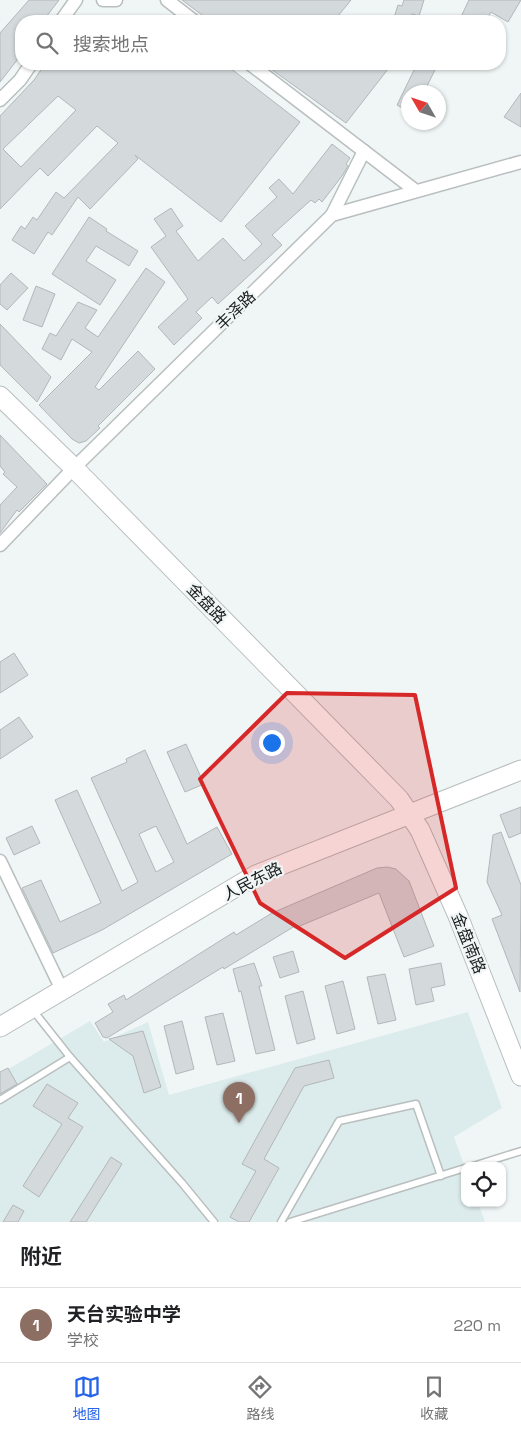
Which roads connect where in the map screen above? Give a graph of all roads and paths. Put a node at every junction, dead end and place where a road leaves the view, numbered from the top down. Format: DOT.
graph roads {
  1 [pos="76,0"];
  2 [pos="103,0"];
  3 [pos="116,0"];
  4 [pos="167,0"];
  5 [pos="65,15"];
  6 [pos="186,15"];
  7 [pos="27,70"];
  8 [pos="258,70"];
  9 [pos="0,100"];
  10 [pos="364,151"];
  11 [pos="521,162"];
  12 [pos="416,191"];
  13 [pos="332,215"];
  14 [pos="0,396"];
  15 [pos="74,468"];
  16 [pos="0,545"];
  17 [pos="521,770"];
  18 [pos="410,814"];
  19 [pos="0,861"];
  20 [pos="62,990"];
  21 [pos="32,1008"];
  22 [pos="0,1027"];
  23 [pos="70,1057"];
  24 [pos="521,1076"];
  25 [pos="0,1100"];
  26 [pos="521,1151"];
  27 [pos="486,1162"];
  28 [pos="461,1169"];
  29 [pos="440,1176"];
  30 [pos="214,1222"];
  31 [pos="281,1222"];
  32 [pos="290,1222"];
  1 -- 5 [label="street"];
  2 -- 3 [label="street"];
  4 -- 6 [label="street"];
  7 -- 9 [label="street"];
  8 -- 10 [label="street"];
  10 -- 12 [label="street"];
  10 -- 13 [label="street"];
  11 -- 12 [label="street, 丰泽路"];
  12 -- 13 [label="street, 丰泽路"];
  13 -- 15 [label="street, 丰泽路"];
  14 -- 15 [label="main road, 金盘路"];
  15 -- 16 [label="street, 丰泽路"];
  15 -- 18 [label="main road, 金盘路"];
  17 -- 18 [label="main road, 人民东路"];
  18 -- 20 [label="main road, 人民东路"];
  18 -- 24 [label="main road, 金盘南路"];
  19 -- 20 [label="street"];
  20 -- 21 [label="main road, 人民东路"];
  21 -- 22 [label="main road, 人民东路"];
  21 -- 23 [label="lane"];
  23 -- 25 [label="lane"];
  23 -- 30 [label="lane"];
  26 -- 27 [label="lane"];
  28 -- 29 [label="lane"];
  29 -- 31 [label="lane"];
  29 -- 32 [label="lane"];
}
